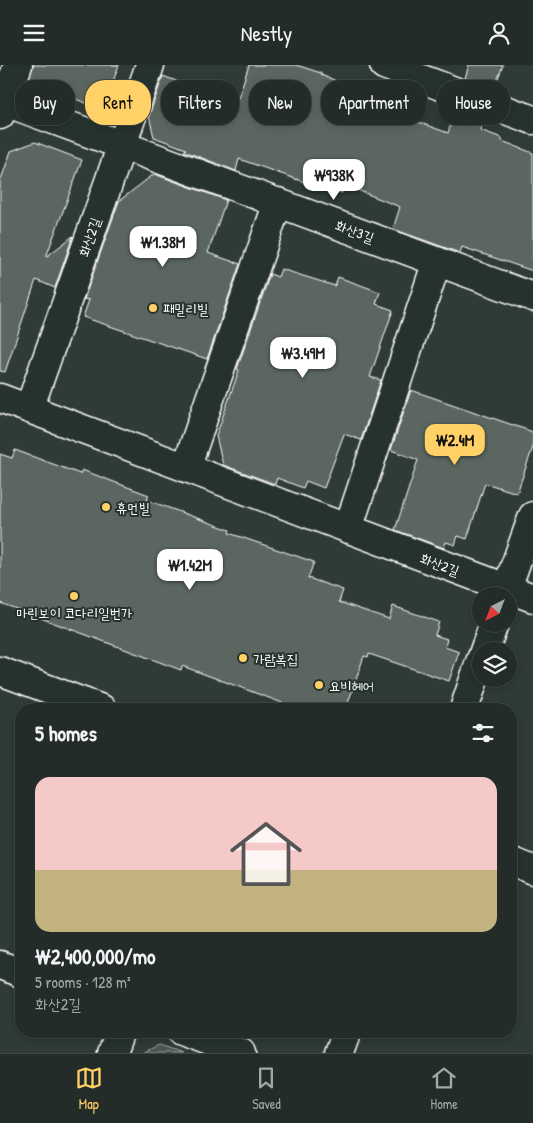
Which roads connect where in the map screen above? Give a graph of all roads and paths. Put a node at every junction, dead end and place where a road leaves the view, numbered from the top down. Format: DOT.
graph roads {
  1 [pos="18,65"];
  2 [pos="150,65"];
  3 [pos="384,65"];
  4 [pos="2,108"];
  5 [pos="533,120"];
  6 [pos="121,145"];
  7 [pos="278,202"];
  8 [pos="437,261"];
  9 [pos="533,297"];
  10 [pos="0,398"];
  11 [pos="29,409"];
  12 [pos="186,468"];
  13 [pos="533,516"];
  14 [pos="348,529"];
  15 [pos="493,587"];
  16 [pos="507,587"];
  17 [pos="518,595"];
  18 [pos="533,598"];
  19 [pos="0,671"];
  20 [pos="472,685"];
  21 [pos="86,703"];
  22 [pos="466,703"];
  23 [pos="517,863"];
  24 [pos="533,869"];
  25 [pos="0,965"];
  26 [pos="15,971"];
  27 [pos="117,1038"];
  28 [pos="200,1038"];
  29 [pos="344,1038"];
  30 [pos="112,1053"];
  31 [pos="241,1053"];
  32 [pos="339,1053"];
  1 -- 4 [label="street"];
  2 -- 6 [label="street, 화산2길"];
  3 -- 5 [label="street"];
  4 -- 6 [label="street, 화산3길"];
  6 -- 7 [label="street, 화산3길"];
  6 -- 11 [label="street, 화산2길"];
  7 -- 8 [label="street, 화산3길"];
  7 -- 12 [label="street"];
  8 -- 9 [label="street, 화산3길"];
  8 -- 14 [label="street"];
  10 -- 11 [label="street, 화산2길"];
  11 -- 12 [label="street, 화산2길"];
  12 -- 14 [label="street, 화산2길"];
  13 -- 16 [label="street"];
  14 -- 15 [label="street, 화산2길"];
  17 -- 18 [label="street, 화산2길"];
  19 -- 21 [label="street"];
  20 -- 22 [label="street"];
  23 -- 24 [label="street"];
  25 -- 26 [label="street"];
  27 -- 30 [label="street"];
  28 -- 31 [label="street"];
  29 -- 32 [label="street"];
}
